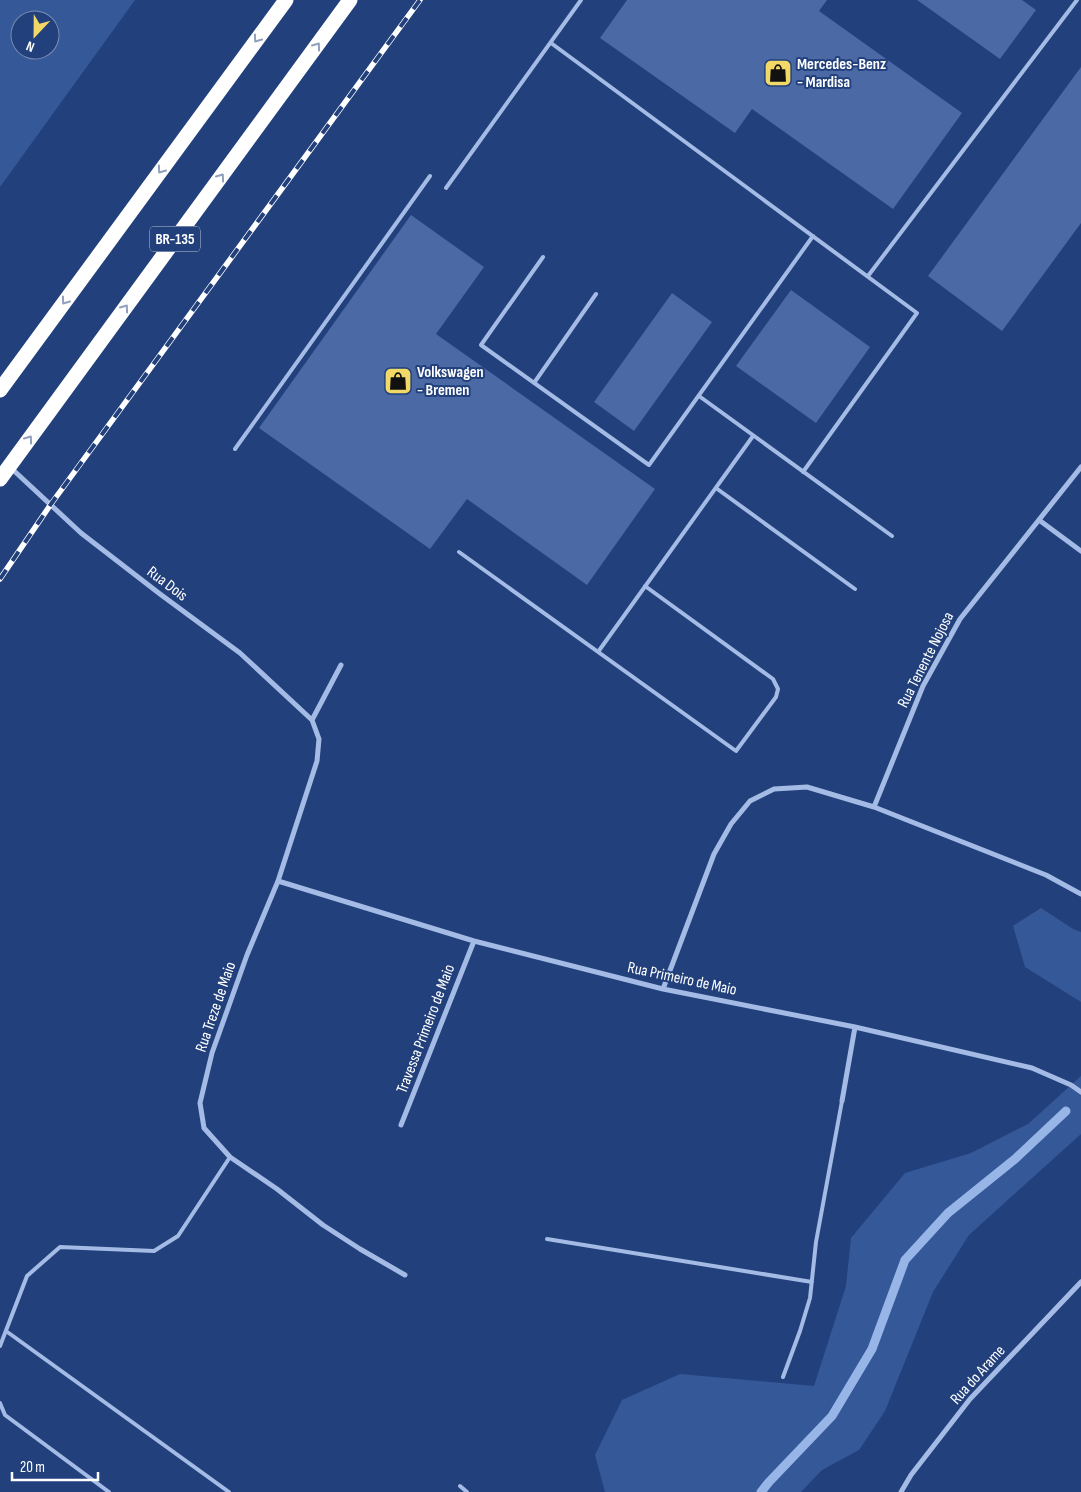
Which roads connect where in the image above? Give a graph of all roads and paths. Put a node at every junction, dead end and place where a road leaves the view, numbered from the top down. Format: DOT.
graph roads {
  1 [pos="286,0"];
  2 [pos="350,0"];
  3 [pos="581,0"];
  4 [pos="1077,0"];
  5 [pos="550,43"];
  6 [pos="430,176"];
  7 [pos="446,188"];
  8 [pos="813,236"];
  9 [pos="543,257"];
  10 [pos="868,276"];
  11 [pos="596,294"];
  12 [pos="534,383"];
  13 [pos="0,390"];
  14 [pos="699,396"];
  15 [pos="754,436"];
  16 [pos="235,449"];
  17 [pos="1081,467"];
  18 [pos="4,472"];
  19 [pos="803,472"];
  20 [pos="716,488"];
  21 [pos="1038,520"];
  22 [pos="892,536"];
  23 [pos="1081,551"];
  24 [pos="459,552"];
  25 [pos="645,586"];
  26 [pos="855,589"];
  27 [pos="598,652"];
  28 [pos="341,665"];
  29 [pos="312,720"];
  30 [pos="874,808"];
  31 [pos="278,881"];
  32 [pos="1081,894"];
  33 [pos="474,941"];
  34 [pos="663,989"];
  35 [pos="856,1027"];
  36 [pos="1081,1092"];
  37 [pos="842,1101"];
  38 [pos="401,1125"];
  39 [pos="230,1157"];
  40 [pos="547,1239"];
  41 [pos="405,1274"];
  42 [pos="812,1282"];
  43 [pos="1081,1282"];
  44 [pos="6,1331"];
  45 [pos="0,1346"];
  46 [pos="782,1377"];
  47 [pos="0,1403"];
  48 [pos="460,1486"];
  49 [pos="109,1492"];
  50 [pos="229,1492"];
  51 [pos="467,1492"];
  52 [pos="902,1492"];
  1 -- 13 [label="highway, BR-135, one-way"];
  18 -- 2 [label="highway, BR-135, one-way"];
  3 -- 5 [label="lane"];
  4 -- 10 [label="lane"];
  5 -- 7 [label="lane"];
  5 -- 8 [label="lane"];
  6 -- 16 [label="lane"];
  8 -- 10 [label="lane"];
  8 -- 14 [label="lane"];
  9 -- 12 [label="lane"];
  10 -- 19 [label="lane"];
  11 -- 12 [label="lane"];
  12 -- 14 [label="lane"];
  14 -- 15 [label="lane"];
  15 -- 19 [label="lane"];
  15 -- 20 [label="lane"];
  17 -- 21 [label="street, Rua Tenente Nojosa"];
  18 -- 29 [label="street, Rua Dois"];
  19 -- 22 [label="lane"];
  20 -- 25 [label="lane"];
  20 -- 26 [label="lane"];
  21 -- 23 [label="street"];
  21 -- 30 [label="street, Rua Tenente Nojosa"];
  24 -- 27 [label="lane"];
  25 -- 27 [label="lane"];
  25 -- 27 [label="lane"];
  28 -- 29 [label="street"];
  29 -- 31 [label="street, Rua Treze de Maio"];
  30 -- 32 [label="street"];
  30 -- 34 [label="street"];
  31 -- 33 [label="street, Rua Primeiro de Maio"];
  31 -- 39 [label="street, Rua Treze de Maio"];
  33 -- 34 [label="street, Rua Primeiro de Maio"];
  33 -- 38 [label="street, Travessa Primeiro de Maio"];
  34 -- 35 [label="street, Rua Primeiro de Maio"];
  35 -- 36 [label="street, Rua Primeiro de Maio"];
  35 -- 37 [label="street"];
  37 -- 42 [label="lane"];
  39 -- 41 [label="street, Rua Treze de Maio"];
  39 -- 44 [label="lane"];
  40 -- 42 [label="lane"];
  42 -- 46 [label="lane"];
  43 -- 52 [label="street, Rua do Arame"];
  44 -- 45 [label="lane"];
  44 -- 50 [label="lane"];
  47 -- 49 [label="lane"];
  48 -- 51 [label="lane"];
}
